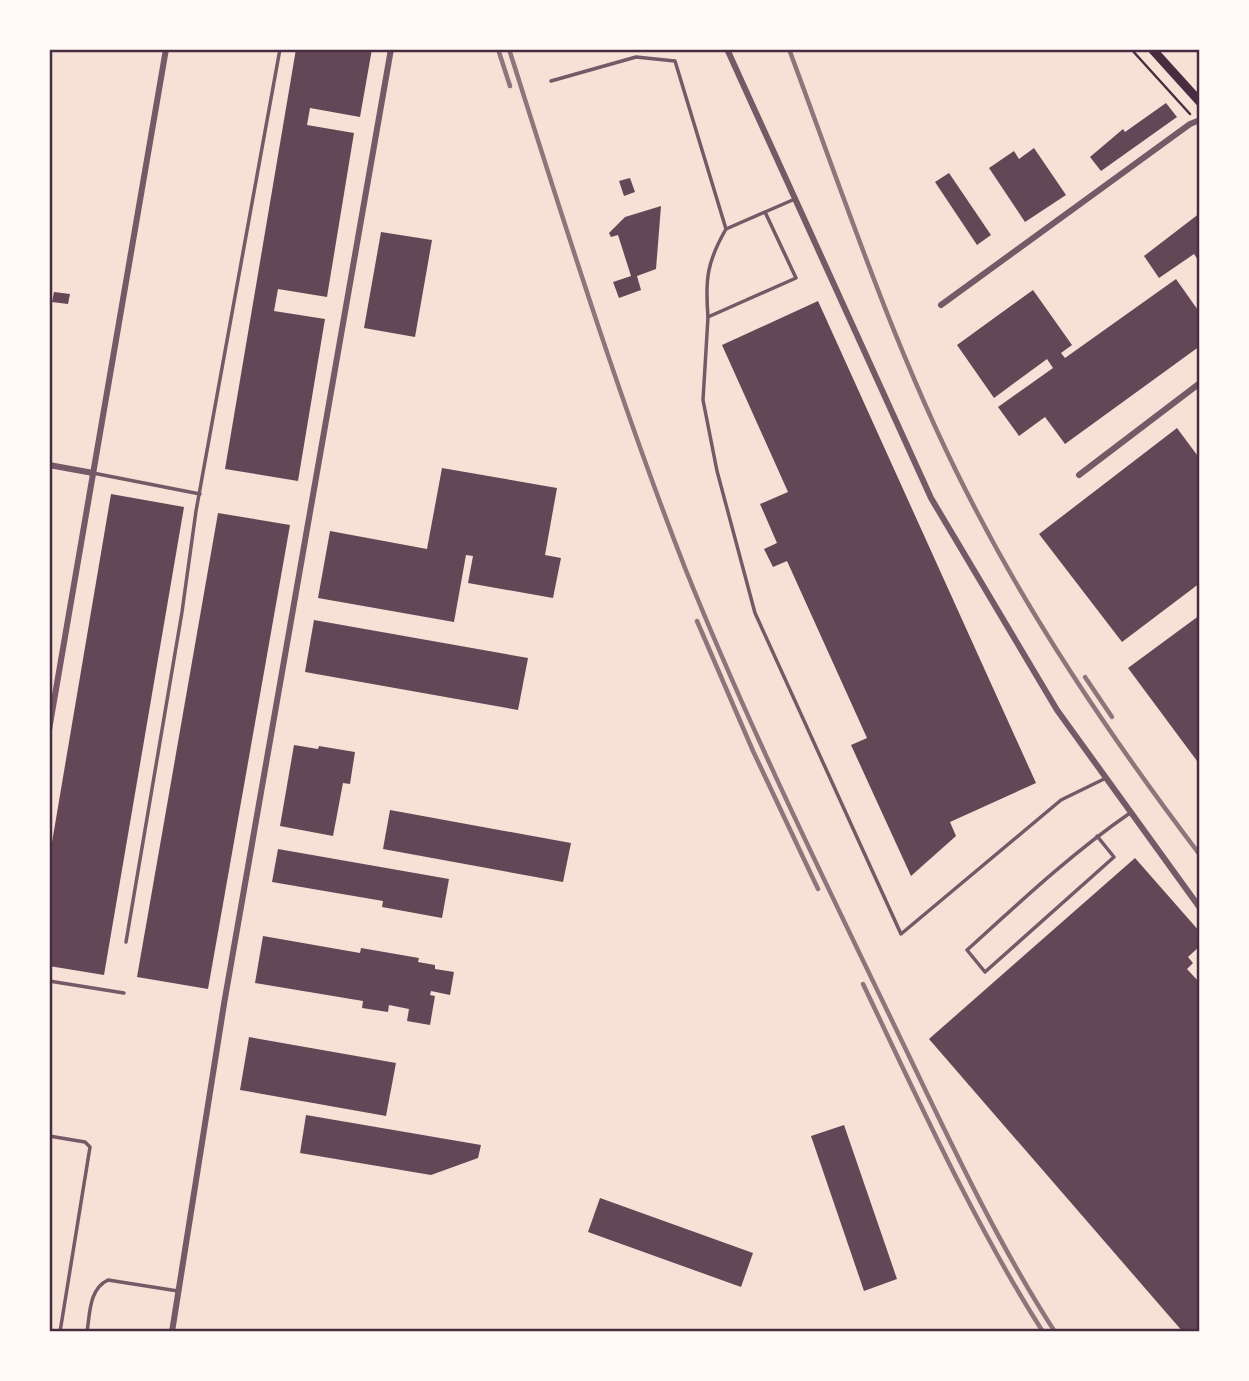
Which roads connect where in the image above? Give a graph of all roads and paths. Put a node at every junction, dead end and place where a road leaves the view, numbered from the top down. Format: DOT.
graph roads {
  1 [pos="51,49"];
  2 [pos="166,49"];
  3 [pos="280,49"];
  4 [pos="391,49"];
  5 [pos="727,49"];
  6 [pos="1131,49"];
  7 [pos="1152,49"];
  8 [pos="49,59"];
  9 [pos="551,81"];
  10 [pos="1200,102"];
  11 [pos="1198,121"];
  12 [pos="795,200"];
  13 [pos="765,212"];
  14 [pos="726,229"];
  15 [pos="941,305"];
  16 [pos="708,317"];
  17 [pos="1200,383"];
  18 [pos="49,465"];
  19 [pos="93,473"];
  20 [pos="1079,475"];
  21 [pos="200,494"];
  22 [pos="49,730"];
  23 [pos="1106,778"];
  24 [pos="1130,813"];
  25 [pos="1097,836"];
  26 [pos="1200,908"];
  27 [pos="126,942"];
  28 [pos="49,981"];
  29 [pos="124,993"];
  30 [pos="49,1136"];
  31 [pos="178,1291"];
  32 [pos="60,1332"];
  33 [pos="87,1332"];
  34 [pos="172,1332"];
  1 -- 8 [label="lane"];
  2 -- 19 [label="street"];
  3 -- 21 [label="lane"];
  4 -- 31 [label="street"];
  5 -- 12 [label="street"];
  6 -- 11 [label="path"];
  7 -- 10 [label="main road"];
  9 -- 14 [label="lane"];
  11 -- 15 [label="street"];
  12 -- 13 [label="lane"];
  12 -- 23 [label="street"];
  13 -- 14 [label="lane"];
  13 -- 16 [label="lane"];
  14 -- 16 [label="lane"];
  16 -- 23 [label="lane"];
  17 -- 20 [label="street"];
  18 -- 19 [label="street"];
  19 -- 21 [label="lane"];
  19 -- 22 [label="street"];
  21 -- 27 [label="lane"];
  23 -- 24 [label="street"];
  24 -- 25 [label="lane"];
  24 -- 26 [label="street"];
  25 -- 25 [label="lane"];
  28 -- 29 [label="lane"];
  30 -- 32 [label="lane"];
  31 -- 33 [label="lane"];
  31 -- 34 [label="street"];
}
